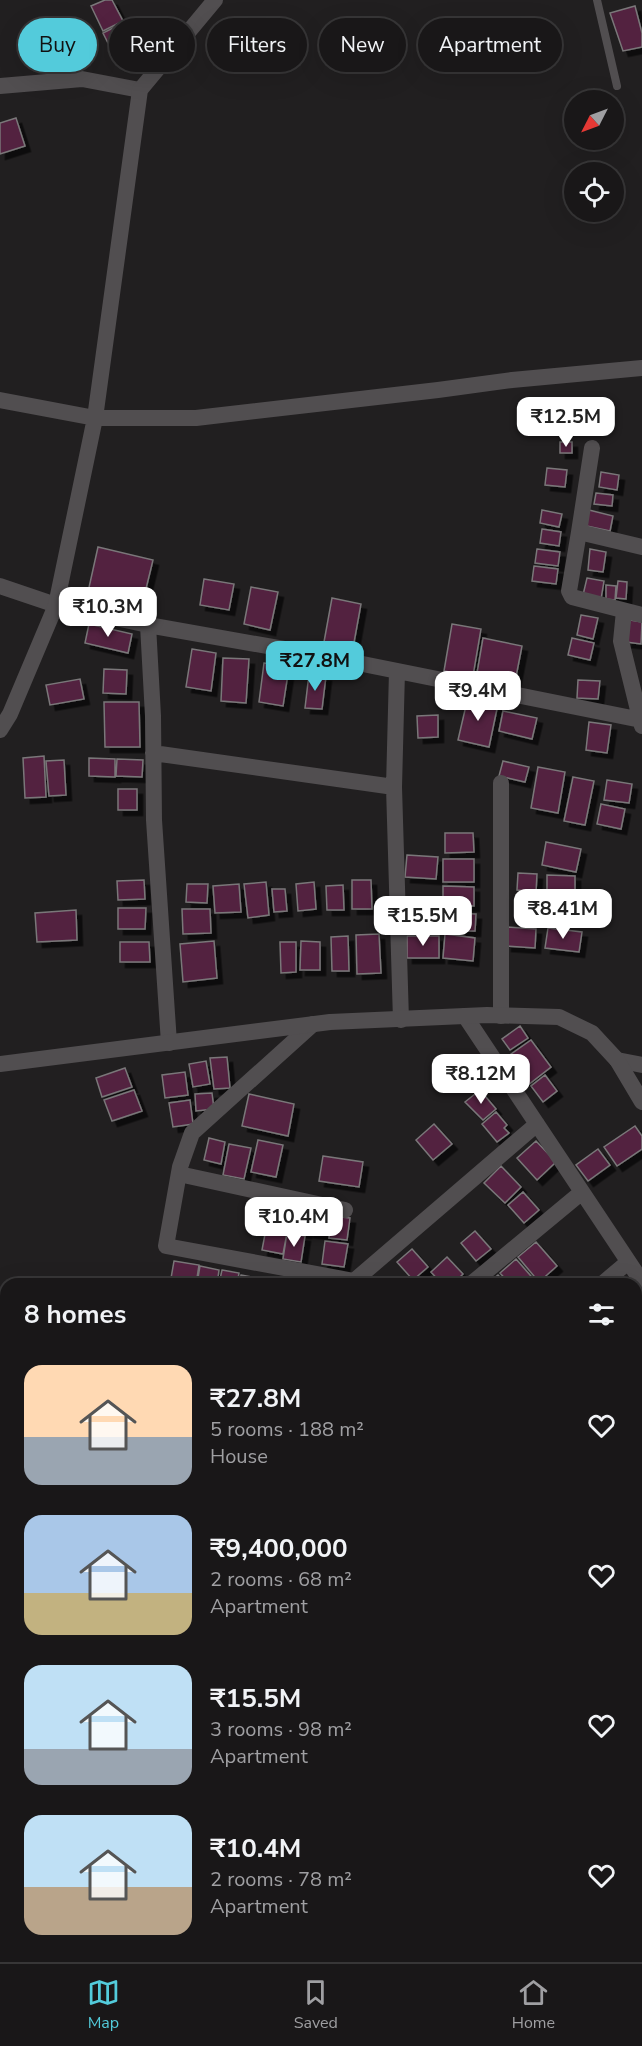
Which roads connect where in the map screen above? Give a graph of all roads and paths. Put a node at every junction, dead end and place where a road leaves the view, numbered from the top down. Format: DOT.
graph roads {
  1 [pos="215,0"];
  2 [pos="597,0"];
  3 [pos="0,86"];
  4 [pos="617,86"];
  5 [pos="140,90"];
  6 [pos="642,368"];
  7 [pos="0,400"];
  8 [pos="95,418"];
  9 [pos="592,448"];
  10 [pos="579,532"];
  11 [pos="642,547"];
  12 [pos="0,586"];
  13 [pos="56,604"];
  14 [pos="624,611"];
  15 [pos="642,615"];
  16 [pos="148,625"];
  17 [pos="398,671"];
  18 [pos="639,700"];
  19 [pos="641,723"];
  20 [pos="0,730"];
  21 [pos="153,753"];
  22 [pos="501,783"];
  23 [pos="394,787"];
  24 [pos="465,1016"];
  25 [pos="501,1016"];
  26 [pos="401,1020"];
  27 [pos="313,1024"];
  28 [pos="169,1043"];
  29 [pos="617,1060"];
  30 [pos="0,1064"];
  31 [pos="642,1065"];
  32 [pos="642,1102"];
  33 [pos="537,1124"];
  34 [pos="179,1174"];
  35 [pos="582,1192"];
  36 [pos="345,1210"];
  37 [pos="628,1262"];
  38 [pos="329,1278"];
  39 [pos="361,1278"];
  40 [pos="478,1278"];
  41 [pos="609,1278"];
  42 [pos="639,1278"];
  1 -- 5 [label="street"];
  2 -- 4 [label="lane"];
  3 -- 5 [label="street"];
  5 -- 8 [label="street"];
  6 -- 8 [label="street"];
  7 -- 8 [label="street"];
  8 -- 13 [label="street"];
  9 -- 10 [label="street"];
  10 -- 11 [label="street"];
  10 -- 14 [label="street"];
  12 -- 13 [label="street"];
  13 -- 16 [label="street"];
  13 -- 20 [label="street"];
  14 -- 15 [label="street"];
  14 -- 18 [label="street"];
  16 -- 17 [label="street"];
  16 -- 21 [label="street"];
  17 -- 19 [label="street"];
  17 -- 23 [label="street"];
  18 -- 19 [label="street"];
  21 -- 23 [label="street"];
  21 -- 28 [label="street"];
  22 -- 25 [label="street"];
  23 -- 26 [label="street"];
  24 -- 25 [label="street"];
  24 -- 26 [label="street"];
  24 -- 33 [label="street"];
  25 -- 29 [label="street"];
  26 -- 27 [label="street"];
  27 -- 28 [label="street"];
  27 -- 34 [label="street"];
  28 -- 30 [label="street"];
  29 -- 31 [label="street"];
  29 -- 32 [label="street"];
  33 -- 35 [label="street"];
  33 -- 39 [label="street"];
  34 -- 36 [label="street"];
  34 -- 38 [label="street"];
  35 -- 37 [label="street"];
  35 -- 40 [label="street"];
  37 -- 41 [label="street"];
  37 -- 42 [label="street"];
}
